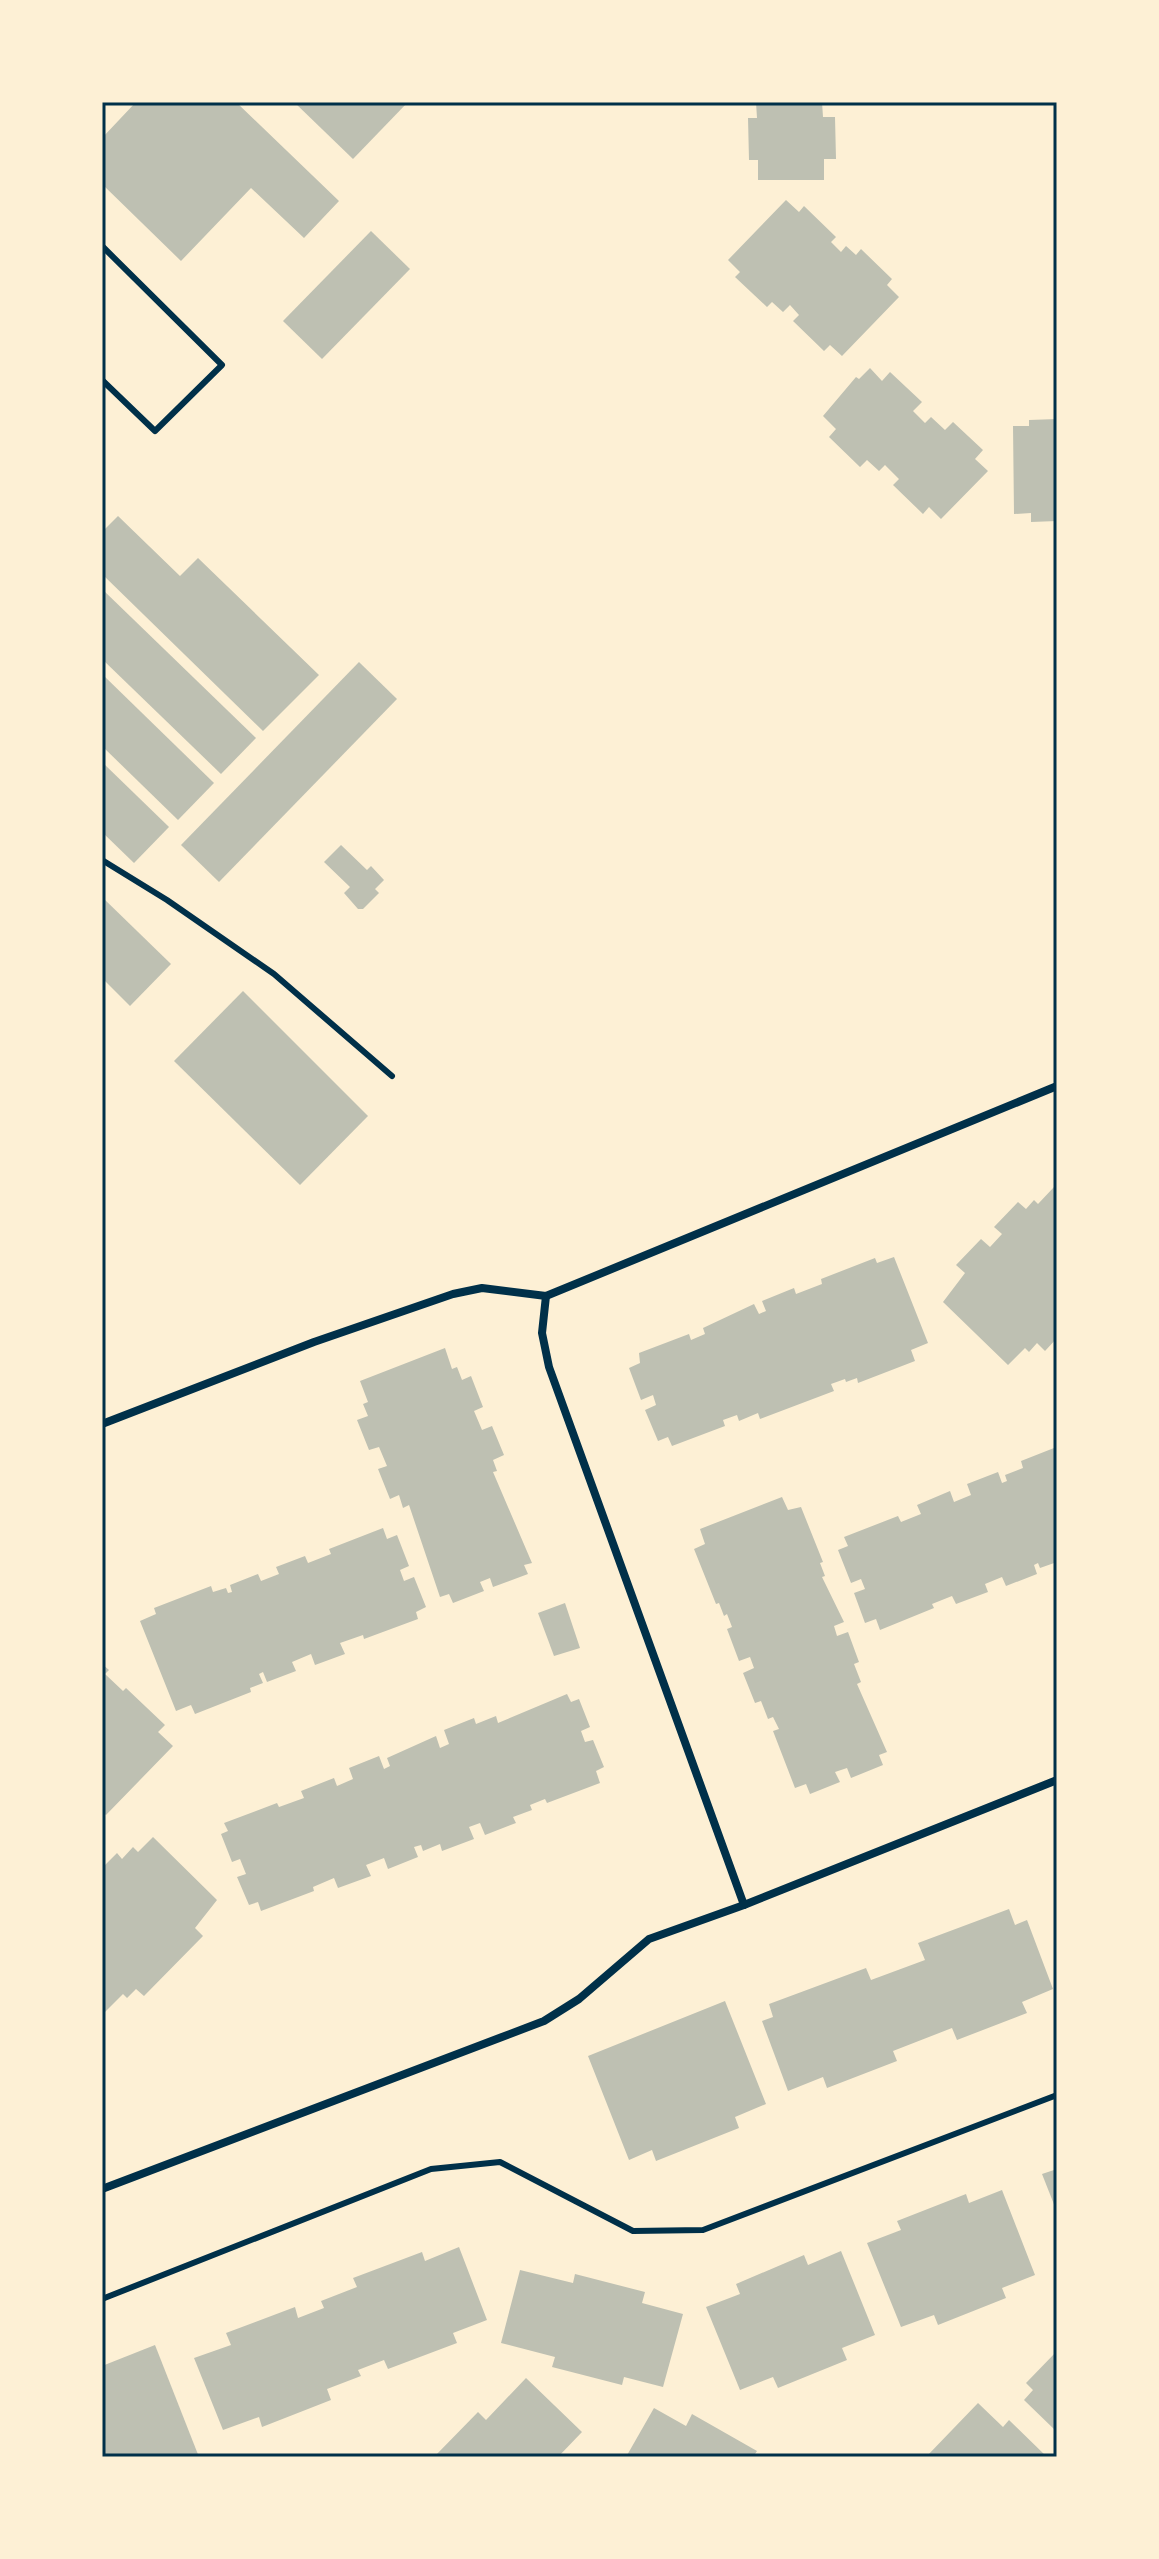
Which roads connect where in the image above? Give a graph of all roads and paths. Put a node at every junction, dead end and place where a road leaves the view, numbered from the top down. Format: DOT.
graph roads {
  1 [pos="102,246"];
  2 [pos="102,380"];
  3 [pos="102,860"];
  4 [pos="392,1076"];
  5 [pos="1057,1086"];
  6 [pos="546,1296"];
  7 [pos="102,1424"];
  8 [pos="1057,1780"];
  9 [pos="744,1905"];
  10 [pos="1057,2095"];
  11 [pos="102,2189"];
  12 [pos="104,2297"];
  1 -- 2 [label="lane"];
  3 -- 4 [label="lane"];
  5 -- 6 [label="street"];
  6 -- 7 [label="street"];
  6 -- 9 [label="street"];
  8 -- 9 [label="street"];
  9 -- 11 [label="street"];
  10 -- 12 [label="lane"];
}
